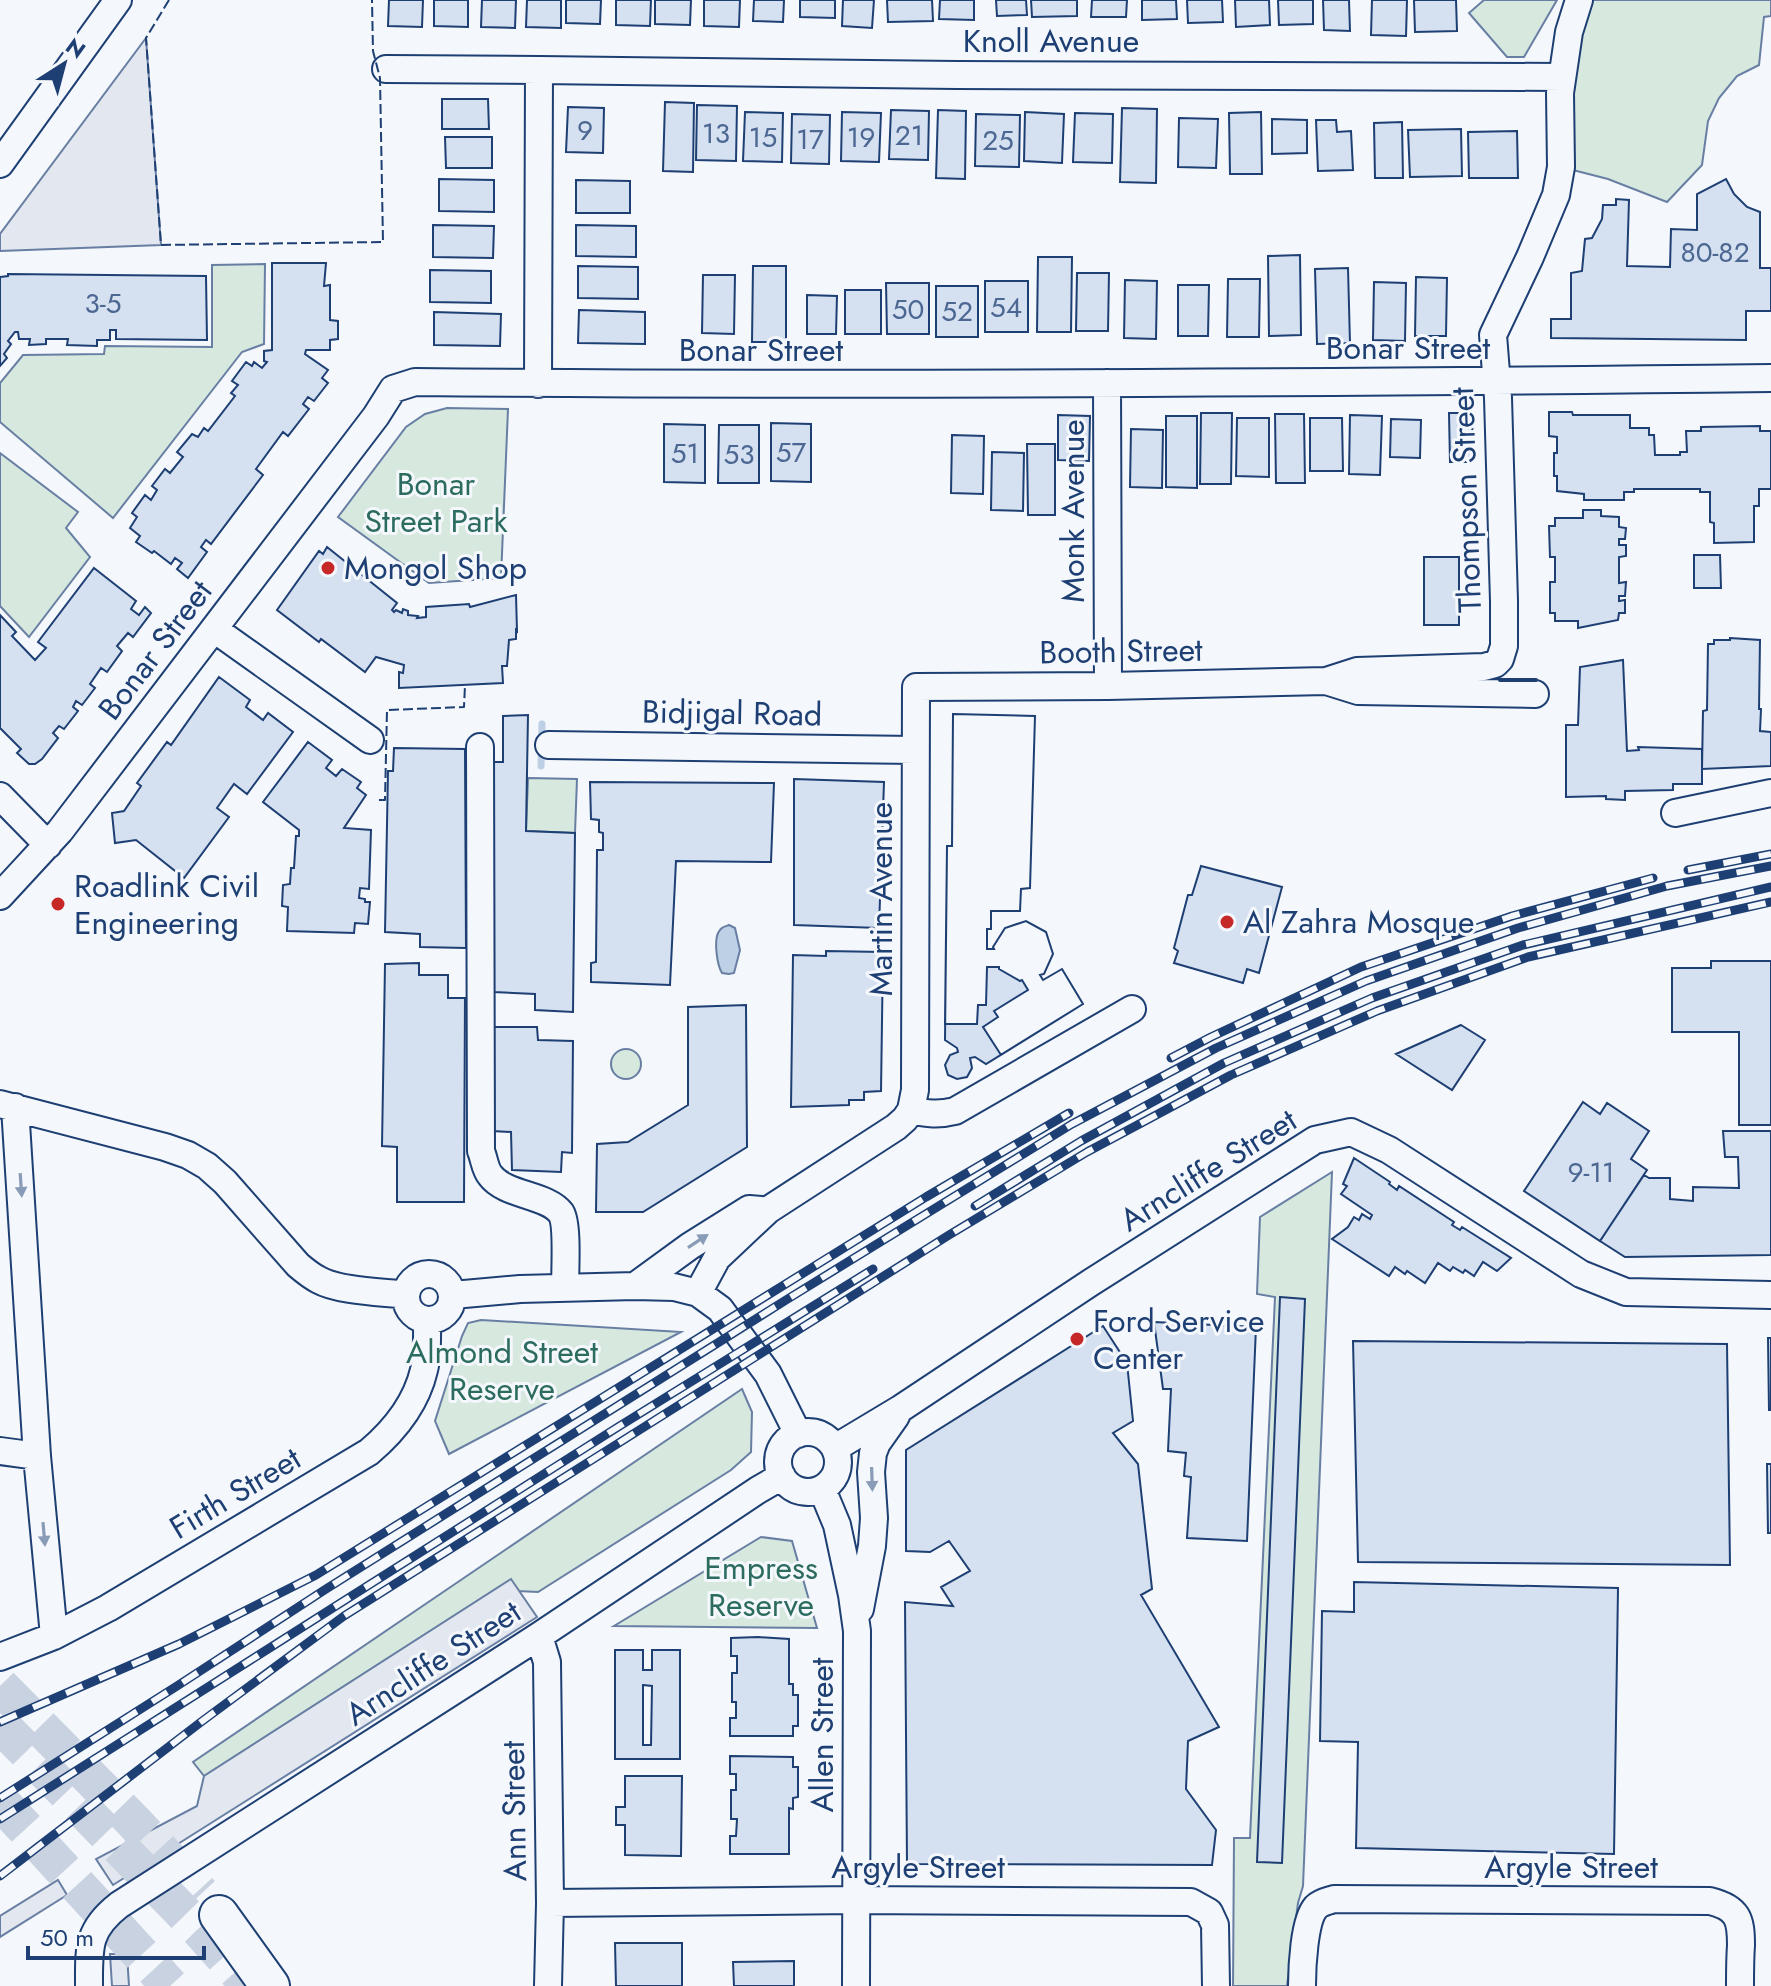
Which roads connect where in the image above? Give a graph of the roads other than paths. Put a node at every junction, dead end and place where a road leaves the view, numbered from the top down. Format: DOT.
graph roads {
  1 [pos="118,0"];
  2 [pos="1579,0"];
  3 [pos="386,69"];
  4 [pos="539,70"];
  5 [pos="1562,77"];
  6 [pos="0,164"];
  7 [pos="1771,378"];
  8 [pos="1497,381"];
  9 [pos="1107,383"];
  10 [pos="538,384"];
  11 [pos="214,629"];
  12 [pos="1484,667"];
  13 [pos="1326,681"];
  14 [pos="1108,686"];
  15 [pos="916,687"];
  16 [pos="1535,694"];
  17 [pos="370,740"];
  18 [pos="549,745"];
  19 [pos="480,747"];
  20 [pos="915,750"];
  21 [pos="1771,793"];
  22 [pos="0,796"];
  23 [pos="1675,813"];
  24 [pos="48,845"];
  25 [pos="0,896"];
  26 [pos="1132,1009"];
  27 [pos="8,1106"];
  28 [pos="911,1110"];
  29 [pos="768,1210"];
  30 [pos="635,1286"];
  31 [pos="565,1288"];
  32 [pos="698,1293"];
  33 [pos="406,1295"];
  34 [pos="453,1295"];
  35 [pos="1771,1295"];
  36 [pos="427,1320"];
  37 [pos="900,1409"];
  38 [pos="798,1434"];
  39 [pos="835,1448"];
  40 [pos="0,1451"];
  41 [pos="37,1456"];
  42 [pos="782,1476"];
  43 [pos="822,1489"];
  44 [pos="857,1631"];
  45 [pos="54,1636"];
  46 [pos="539,1636"];
  47 [pos="0,1657"];
  48 [pos="855,1900"];
  49 [pos="550,1903"];
  50 [pos="219,1915"];
  51 [pos="89,1986"];
  52 [pos="270,1986"];
  53 [pos="548,1986"];
  54 [pos="856,1986"];
  55 [pos="1216,1986"];
  56 [pos="1302,1986"];
  57 [pos="1740,1986"];
  1 -- 6 [label="street"];
  2 -- 5 [label="street, Thompson Street"];
  3 -- 4 [label="street, Knoll Avenue"];
  4 -- 5 [label="street, Knoll Avenue"];
  4 -- 10 [label="street"];
  5 -- 8 [label="street, Thompson Street"];
  7 -- 8 [label="street, Bonar Street"];
  8 -- 9 [label="street, Bonar Street"];
  8 -- 12 [label="street, Thompson Street"];
  9 -- 10 [label="street, Bonar Street"];
  9 -- 14 [label="street, Monk Avenue"];
  10 -- 11 [label="street, Bonar Street"];
  11 -- 17 [label="street"];
  11 -- 24 [label="street, Bonar Street"];
  12 -- 13 [label="street, Booth Street"];
  13 -- 14 [label="street, Booth Street"];
  13 -- 16 [label="street, Booth Street"];
  14 -- 15 [label="street, Booth Street"];
  15 -- 20 [label="street, Martin Avenue"];
  18 -- 20 [label="street, Bidjigal Road"];
  19 -- 31 [label="street"];
  20 -- 28 [label="street, Martin Avenue"];
  21 -- 23 [label="street"];
  22 -- 24 [label="street"];
  24 -- 25 [label="street, Bonar Street"];
  26 -- 28 [label="street"];
  27 -- 33 [label="street"];
  27 -- 41 [label="street, one-way"];
  28 -- 29 [label="street"];
  30 -- 29 [label="street, one-way"];
  29 -- 32 [label="street"];
  30 -- 31 [label="street"];
  30 -- 32 [label="street"];
  31 -- 34 [label="street"];
  32 -- 38 [label="street"];
  33 -- 34 [label="street"];
  33 -- 36 [label="street"];
  34 -- 36 [label="street"];
  35 -- 37 [label="street, Arncliffe Street"];
  36 -- 45 [label="street, Firth Street"];
  37 -- 39 [label="street, Arncliffe Street"];
  37 -- 44 [label="street, one-way"];
  38 -- 39 [label="street"];
  38 -- 42 [label="street"];
  39 -- 43 [label="street"];
  40 -- 41 [label="street"];
  41 -- 45 [label="street, one-way"];
  42 -- 43 [label="street"];
  42 -- 46 [label="street, Arncliffe Street"];
  43 -- 44 [label="street, Allen Street"];
  44 -- 48 [label="street, Allen Street"];
  45 -- 47 [label="street, Firth Street"];
  46 -- 49 [label="street, Ann Street"];
  46 -- 51 [label="street, Arncliffe Street"];
  48 -- 49 [label="street, Argyle Street"];
  48 -- 54 [label="street, Allen Street"];
  48 -- 55 [label="street, Argyle Street"];
  49 -- 53 [label="street, Ann Street"];
  50 -- 52 [label="highway"];
  56 -- 57 [label="street, Argyle Street"];
}
